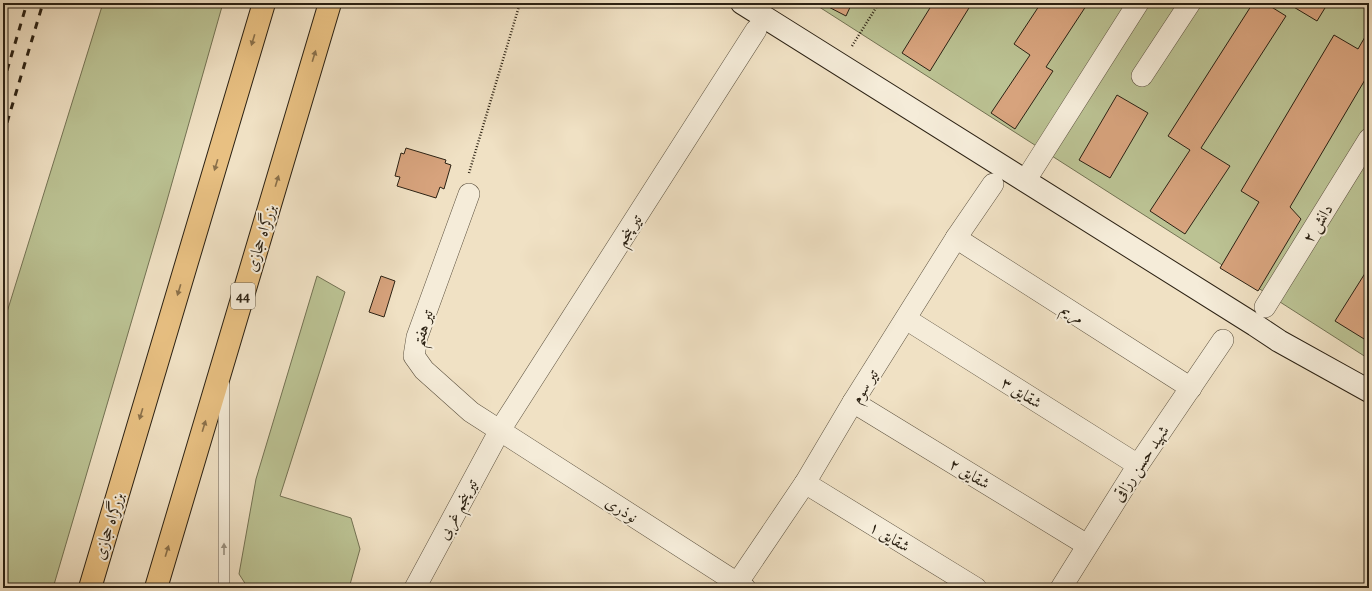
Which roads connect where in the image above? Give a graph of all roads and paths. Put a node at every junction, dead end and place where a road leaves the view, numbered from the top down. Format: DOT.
graph roads {
  1 [pos="264,3"];
  2 [pos="330,3"];
  3 [pos="742,3"];
  4 [pos="879,3"];
  5 [pos="1138,3"];
  6 [pos="1190,3"];
  7 [pos="756,30"];
  8 [pos="841,65"];
  9 [pos="1142,76"];
  10 [pos="1369,139"];
  11 [pos="1025,181"];
  12 [pos="993,184"];
  13 [pos="469,194"];
  14 [pos="956,238"];
  15 [pos="1265,307"];
  16 [pos="906,319"];
  17 [pos="1223,340"];
  18 [pos="224,359"];
  19 [pos="1191,388"];
  20 [pos="1369,391"];
  21 [pos="853,402"];
  22 [pos="500,430"];
  23 [pos="1138,465"];
  24 [pos="805,483"];
  25 [pos="1087,545"];
  26 [pos="739,586"];
  27 [pos="90,588"];
  28 [pos="156,588"];
  29 [pos="224,588"];
  30 [pos="415,588"];
  31 [pos="976,588"];
  32 [pos="1061,588"];
  1 -- 27 [label="highway, بزرگراه حجازی, one-way"];
  18 -- 2 [label="highway, بزرگراه حجازی / 44, one-way"];
  3 -- 8 [label="street"];
  4 -- 8 [label="path"];
  5 -- 11 [label="street"];
  6 -- 9 [label="street"];
  7 -- 22 [label="street, تیر پنجم"];
  8 -- 11 [label="street"];
  10 -- 15 [label="street, دانش ۲"];
  11 -- 20 [label="street"];
  12 -- 14 [label="street, تیر سوم"];
  13 -- 22 [label="street, تیر هفتم"];
  14 -- 16 [label="street, تیر سوم"];
  14 -- 19 [label="street, مریم"];
  16 -- 21 [label="street, تیر سوم"];
  16 -- 23 [label="street, شقایق ۳"];
  17 -- 19 [label="street, شهید حسن رزاقی"];
  28 -- 18 [label="highway, بزرگراه حجازی / 44, one-way"];
  29 -- 18 [label="lane, one-way"];
  19 -- 23 [label="street, شهید حسن رزاقی"];
  21 -- 24 [label="street, تیر سوم"];
  21 -- 25 [label="street, شقایق ۲"];
  22 -- 26 [label="street, نوذری"];
  22 -- 30 [label="street, تیر پنجم غربی"];
  23 -- 25 [label="street, شهید حسن رزاقی"];
  24 -- 26 [label="street, تیر سوم"];
  24 -- 31 [label="street, شقایق ۱"];
  25 -- 32 [label="street, شهید حسن رزاقی"];
}
